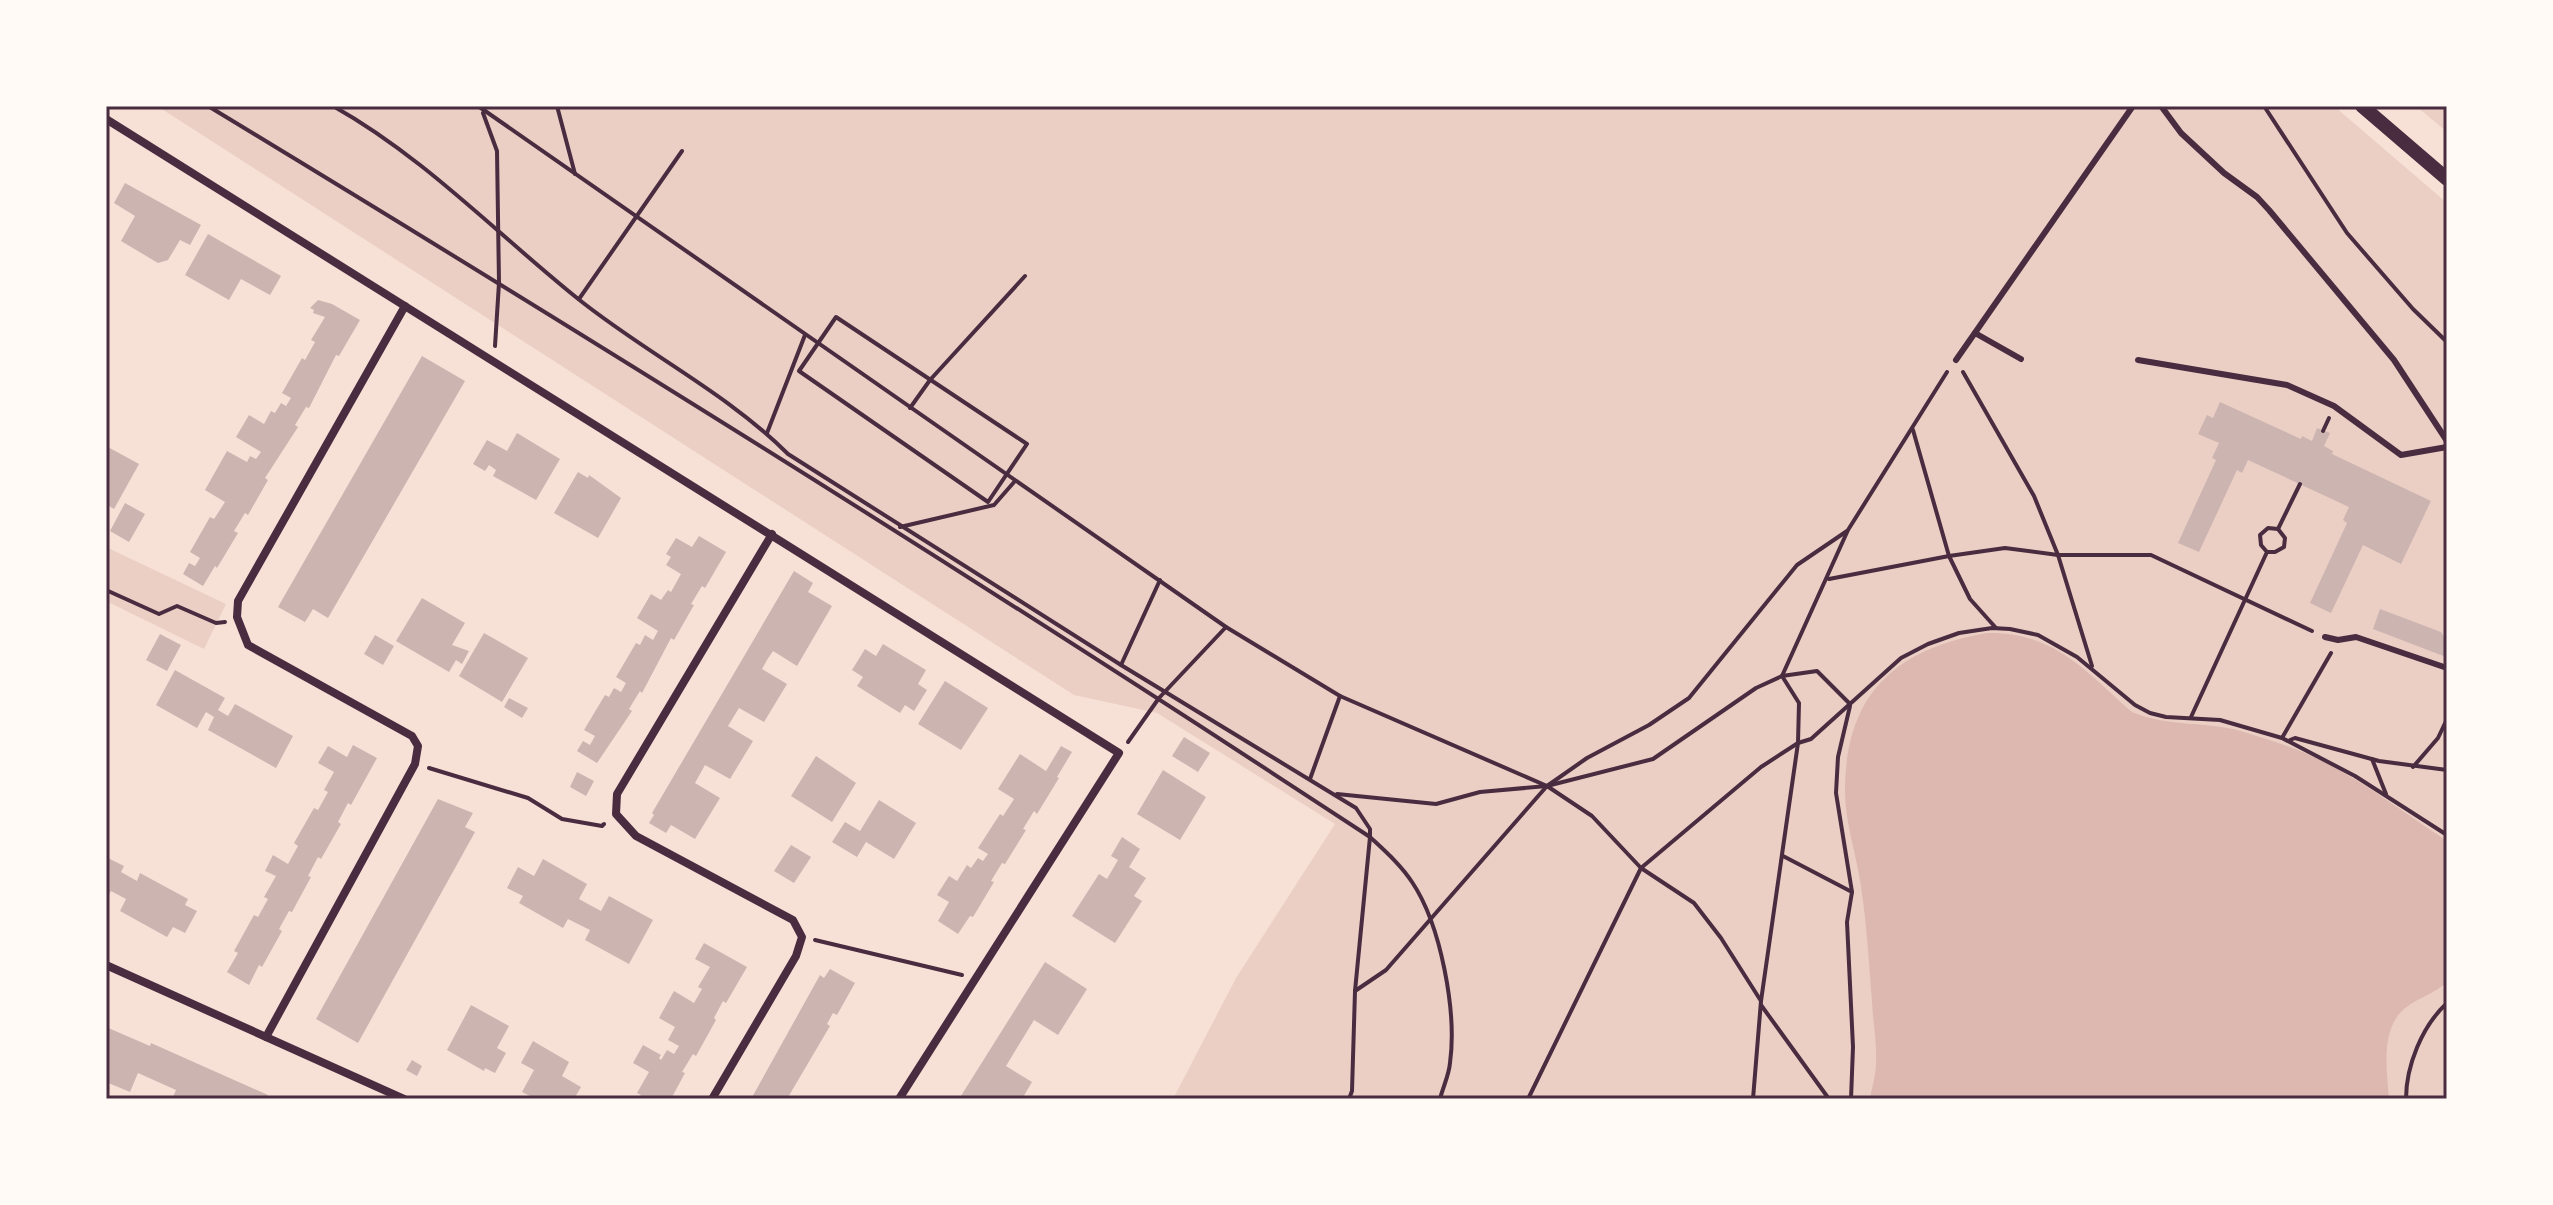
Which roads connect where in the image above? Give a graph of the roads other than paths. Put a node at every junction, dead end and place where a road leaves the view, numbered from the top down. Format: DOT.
graph roads {
  1 [pos="2133,106"];
  2 [pos="2161,106"];
  3 [pos="2362,106"];
  4 [pos="106,119"];
  5 [pos="2447,179"];
  6 [pos="405,306"];
  7 [pos="1975,333"];
  8 [pos="2021,359"];
  9 [pos="1956,360"];
  10 [pos="2138,360"];
  11 [pos="2447,444"];
  12 [pos="772,534"];
  13 [pos="2325,637"];
  14 [pos="2447,668"];
  15 [pos="106,965"];
  16 [pos="266,1037"];
  17 [pos="404,1099"];
  18 [pos="712,1099"];
  19 [pos="899,1099"];
  1 -- 7 [label="lane"];
  2 -- 11 [label="lane"];
  3 -- 5 [label="street"];
  4 -- 6 [label="street"];
  6 -- 12 [label="street"];
  6 -- 16 [label="street"];
  7 -- 8 [label="lane"];
  7 -- 9 [label="lane"];
  10 -- 11 [label="lane"];
  12 -- 18 [label="street"];
  12 -- 19 [label="street"];
  13 -- 14 [label="lane"];
  15 -- 16 [label="street"];
  16 -- 17 [label="street"];
}
